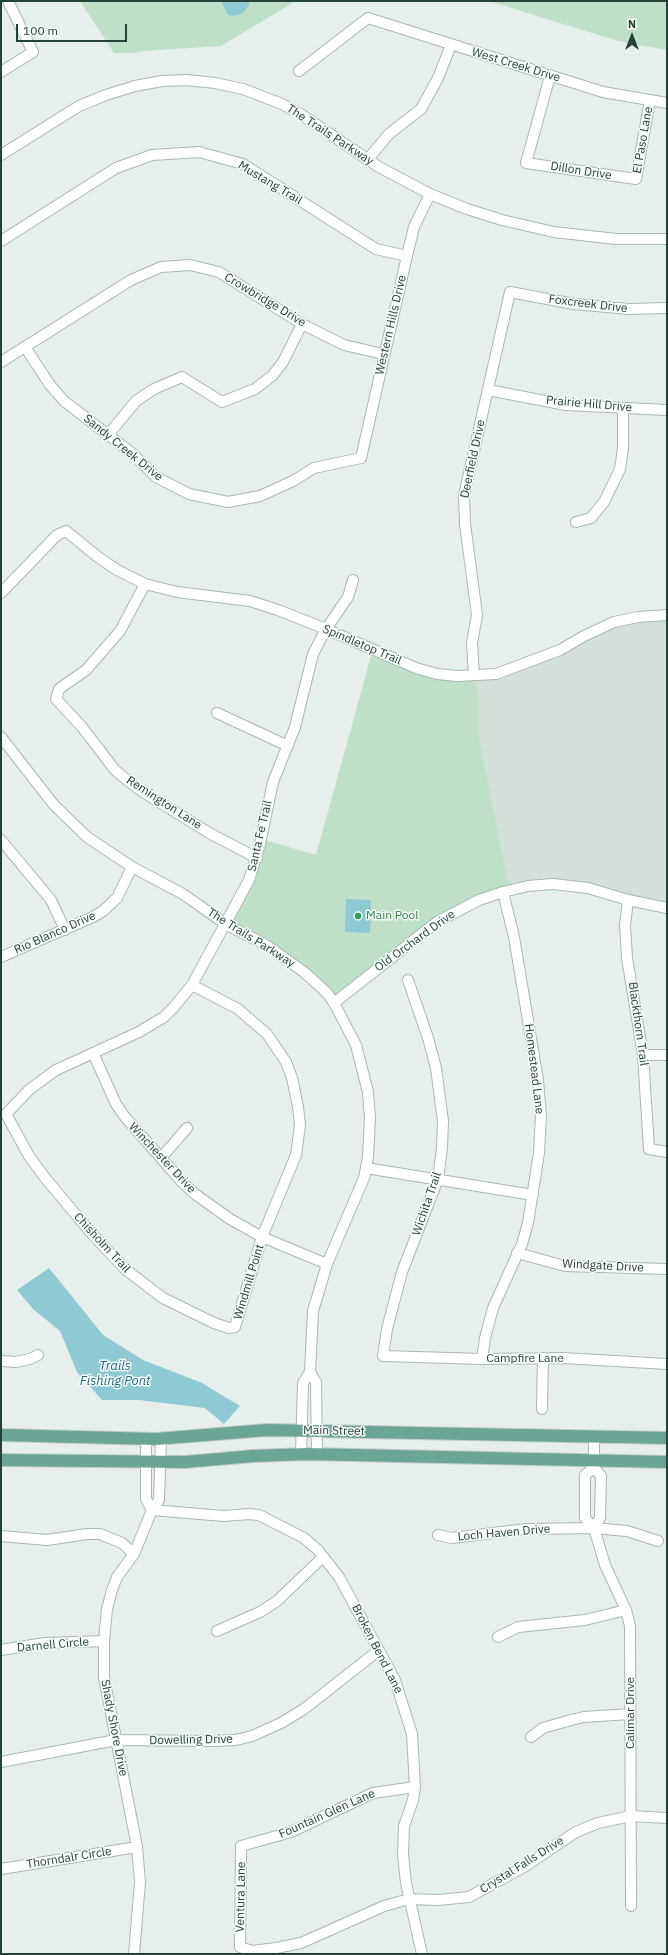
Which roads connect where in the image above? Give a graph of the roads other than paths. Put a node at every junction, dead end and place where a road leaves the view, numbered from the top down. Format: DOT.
graph roads {
  1 [pos="8,1"];
  2 [pos="451,45"];
  3 [pos="300,71"];
  4 [pos="1,72"];
  5 [pos="550,76"];
  6 [pos="650,100"];
  7 [pos="667,103"];
  8 [pos="1,155"];
  9 [pos="368,160"];
  10 [pos="636,179"];
  11 [pos="430,194"];
  12 [pos="1,228"];
  13 [pos="4,239"];
  14 [pos="667,239"];
  15 [pos="407,256"];
  16 [pos="510,292"];
  17 [pos="667,308"];
  18 [pos="302,324"];
  19 [pos="25,347"];
  20 [pos="384,354"];
  21 [pos="1,362"];
  22 [pos="488,390"];
  23 [pos="623,409"];
  24 [pos="667,410"];
  25 [pos="108,435"];
  26 [pos="361,458"];
  27 [pos="576,522"];
  28 [pos="353,580"];
  29 [pos="145,584"];
  30 [pos="1,593"];
  31 [pos="667,615"];
  32 [pos="326,629"];
  33 [pos="474,675"];
  34 [pos="217,713"];
  35 [pos="1,738"];
  36 [pos="288,746"];
  37 [pos="1,840"];
  38 [pos="257,858"];
  39 [pos="132,867"];
  40 [pos="503,892"];
  41 [pos="628,900"];
  42 [pos="667,908"];
  43 [pos="227,925"];
  44 [pos="65,930"];
  45 [pos="1,957"];
  46 [pos="408,980"];
  47 [pos="192,985"];
  48 [pos="334,1003"];
  49 [pos="92,1053"];
  50 [pos="643,1055"];
  51 [pos="667,1055"];
  52 [pos="6,1114"];
  53 [pos="187,1128"];
  54 [pos="667,1152"];
  55 [pos="161,1158"];
  56 [pos="366,1168"];
  57 [pos="438,1179"];
  58 [pos="533,1195"];
  59 [pos="262,1237"];
  60 [pos="517,1253"];
  61 [pos="327,1264"];
  62 [pos="667,1269"];
  63 [pos="235,1327"];
  64 [pos="38,1355"];
  65 [pos="383,1356"];
  66 [pos="543,1358"];
  67 [pos="482,1359"];
  68 [pos="1,1361"];
  69 [pos="667,1364"];
  70 [pos="310,1372"];
  71 [pos="542,1409"];
  72 [pos="302,1431"];
  73 [pos="316,1431"];
  74 [pos="1,1435"];
  75 [pos="594,1436"];
  76 [pos="667,1438"];
  77 [pos="146,1439"];
  78 [pos="161,1439"];
  79 [pos="301,1454"];
  80 [pos="316,1454"];
  81 [pos="1,1460"];
  82 [pos="667,1462"];
  83 [pos="146,1463"];
  84 [pos="161,1463"];
  85 [pos="594,1464"];
  86 [pos="152,1510"];
  87 [pos="594,1528"];
  88 [pos="438,1535"];
  89 [pos="1,1536"];
  90 [pos="658,1541"];
  91 [pos="134,1554"];
  92 [pos="323,1557"];
  93 [pos="626,1610"];
  94 [pos="217,1631"];
  95 [pos="498,1638"];
  96 [pos="104,1641"];
  97 [pos="1,1650"];
  98 [pos="379,1650"];
  99 [pos="630,1714"];
  100 [pos="531,1737"];
  101 [pos="116,1740"];
  102 [pos="1,1762"];
  103 [pos="415,1787"];
  104 [pos="631,1816"];
  105 [pos="667,1818"];
  106 [pos="241,1846"];
  107 [pos="137,1847"];
  108 [pos="1,1869"];
  109 [pos="409,1899"];
  110 [pos="631,1906"];
  111 [pos="240,1947"];
  112 [pos="134,1954"];
  113 [pos="422,1954"];
  1 -- 4 [label="street"];
  2 -- 3 [label="street, West Creek Drive"];
  2 -- 5 [label="street, West Creek Drive"];
  2 -- 9 [label="street"];
  5 -- 6 [label="street, West Creek Drive"];
  5 -- 10 [label="street, Dillon Drive"];
  6 -- 7 [label="street, West Creek Drive"];
  6 -- 10 [label="street, El Paso Lane"];
  8 -- 9 [label="street, The Trails Parkway"];
  9 -- 11 [label="street, The Trails Parkway"];
  11 -- 14 [label="street, The Trails Parkway"];
  11 -- 15 [label="street, Western Hills Drive"];
  12 -- 13 [label="street"];
  13 -- 15 [label="street, Mustang Trail"];
  15 -- 20 [label="street, Western Hills Drive"];
  16 -- 17 [label="street, Foxcreek Drive"];
  16 -- 22 [label="street, Deerfield Drive"];
  18 -- 19 [label="street, Crowbridge Drive"];
  18 -- 20 [label="street, Crowbridge Drive"];
  18 -- 25 [label="street"];
  19 -- 21 [label="street, Crowbridge Drive"];
  19 -- 25 [label="street, Sandy Creek Drive"];
  20 -- 26 [label="street, Western Hills Drive"];
  22 -- 23 [label="street, Prairie Hill Drive"];
  22 -- 33 [label="street, Deerfield Drive"];
  23 -- 24 [label="street, Prairie Hill Drive"];
  23 -- 27 [label="street"];
  25 -- 26 [label="street, Sandy Creek Drive"];
  28 -- 32 [label="street, Santa Fe Trail"];
  29 -- 30 [label="street, Spindletop Trail"];
  29 -- 32 [label="street, Spindletop Trail"];
  29 -- 38 [label="street, Remington Lane"];
  31 -- 33 [label="street, Spindletop Trail"];
  32 -- 33 [label="street, Spindletop Trail"];
  32 -- 36 [label="street, Santa Fe Trail"];
  34 -- 36 [label="street"];
  35 -- 39 [label="street, The Trails Parkway"];
  36 -- 38 [label="street, Santa Fe Trail"];
  37 -- 44 [label="street"];
  38 -- 43 [label="street, Santa Fe Trail"];
  39 -- 43 [label="street, The Trails Parkway"];
  39 -- 44 [label="street, Rio Blanco Drive"];
  40 -- 41 [label="street, Old Orchard Drive"];
  40 -- 48 [label="street, Old Orchard Drive"];
  40 -- 58 [label="street, Homestead Lane"];
  41 -- 42 [label="street, Old Orchard Drive"];
  41 -- 50 [label="street, Blackthorn Trail"];
  43 -- 47 [label="street, Santa Fe Trail"];
  43 -- 48 [label="street, The Trails Parkway"];
  44 -- 45 [label="street, Rio Blanco Drive"];
  46 -- 57 [label="street, Wichita Trail"];
  47 -- 49 [label="street, Santa Fe Trail"];
  47 -- 59 [label="street, Windmill Point"];
  48 -- 56 [label="street, The Trails Parkway"];
  49 -- 52 [label="street, Santa Fe Trail"];
  49 -- 55 [label="street, Winchester Drive"];
  50 -- 51 [label="street"];
  50 -- 54 [label="street, Blackthorn Trail"];
  52 -- 63 [label="street, Chisholm Trail"];
  53 -- 55 [label="street"];
  55 -- 59 [label="street, Winchester Drive"];
  56 -- 57 [label="street"];
  56 -- 61 [label="street, The Trails Parkway"];
  57 -- 58 [label="street"];
  57 -- 65 [label="street, Wichita Trail"];
  58 -- 60 [label="street, Homestead Lane"];
  59 -- 61 [label="street, Winchester Drive"];
  59 -- 63 [label="street, Windmill Point"];
  60 -- 62 [label="street, Windgate Drive"];
  60 -- 67 [label="street, Homestead Lane"];
  61 -- 70 [label="street, The Trails Parkway"];
  64 -- 68 [label="street"];
  65 -- 67 [label="street, Campfire Lane"];
  66 -- 67 [label="street, Campfire Lane"];
  66 -- 69 [label="street, Campfire Lane"];
  66 -- 71 [label="street"];
  70 -- 72 [label="street, The Trails Parkway"];
  70 -- 73 [label="street, The Trails Parkway"];
  72 -- 73 [label="main road, Main Street"];
  72 -- 78 [label="main road, Main Street"];
  72 -- 79 [label="street, The Trails Parkway"];
  73 -- 75 [label="main road, Main Street"];
  73 -- 80 [label="street, The Trails Parkway"];
  74 -- 77 [label="main road, Main Street"];
  75 -- 76 [label="main road, Main Street"];
  75 -- 85 [label="street, Calimar Drive"];
  77 -- 78 [label="main road, Main Street"];
  77 -- 83 [label="street"];
  78 -- 84 [label="street, Shady Shore Drive"];
  79 -- 80 [label="main road, Main Street"];
  79 -- 84 [label="main road, Main Street"];
  80 -- 85 [label="main road, Main Street"];
  81 -- 83 [label="main road, Main Street"];
  82 -- 85 [label="main road, Main Street"];
  83 -- 84 [label="main road, Main Street"];
  83 -- 86 [label="street"];
  84 -- 86 [label="street, Shady Shore Drive"];
  85 -- 87 [label="street, Calimar Drive"];
  85 -- 87 [label="street, Calimar Drive"];
  86 -- 91 [label="street, Shady Shore Drive"];
  86 -- 92 [label="street, Broken Bend Lane"];
  87 -- 88 [label="street, Loch Haven Drive"];
  87 -- 90 [label="street, Loch Haven Drive"];
  87 -- 93 [label="street, Calimar Drive"];
  89 -- 91 [label="street"];
  91 -- 96 [label="street, Shady Shore Drive"];
  92 -- 94 [label="street"];
  92 -- 98 [label="street, Broken Bend Lane"];
  93 -- 95 [label="street"];
  93 -- 99 [label="street, Calimar Drive"];
  96 -- 97 [label="street, Darnell Circle"];
  96 -- 101 [label="street, Shady Shore Drive"];
  98 -- 101 [label="street, Dowelling Drive"];
  98 -- 103 [label="street, Broken Bend Lane"];
  99 -- 100 [label="street"];
  99 -- 104 [label="street, Calimar Drive"];
  101 -- 102 [label="street, Dowelling Drive"];
  101 -- 107 [label="street, Shady Shore Drive"];
  103 -- 106 [label="street, Fountain Glen Lane"];
  103 -- 109 [label="street, Broken Bend Lane"];
  104 -- 105 [label="street, Crystal Falls Drive"];
  104 -- 109 [label="street, Crystal Falls Drive"];
  104 -- 110 [label="street, Calimar Drive"];
  106 -- 111 [label="street, Ventura Lane"];
  107 -- 108 [label="street, Thorndalr Circle"];
  107 -- 112 [label="street, Shady Shore Drive"];
  109 -- 111 [label="street, Crystal Falls Drive"];
  109 -- 113 [label="street, Broken Bend Lane"];
}
